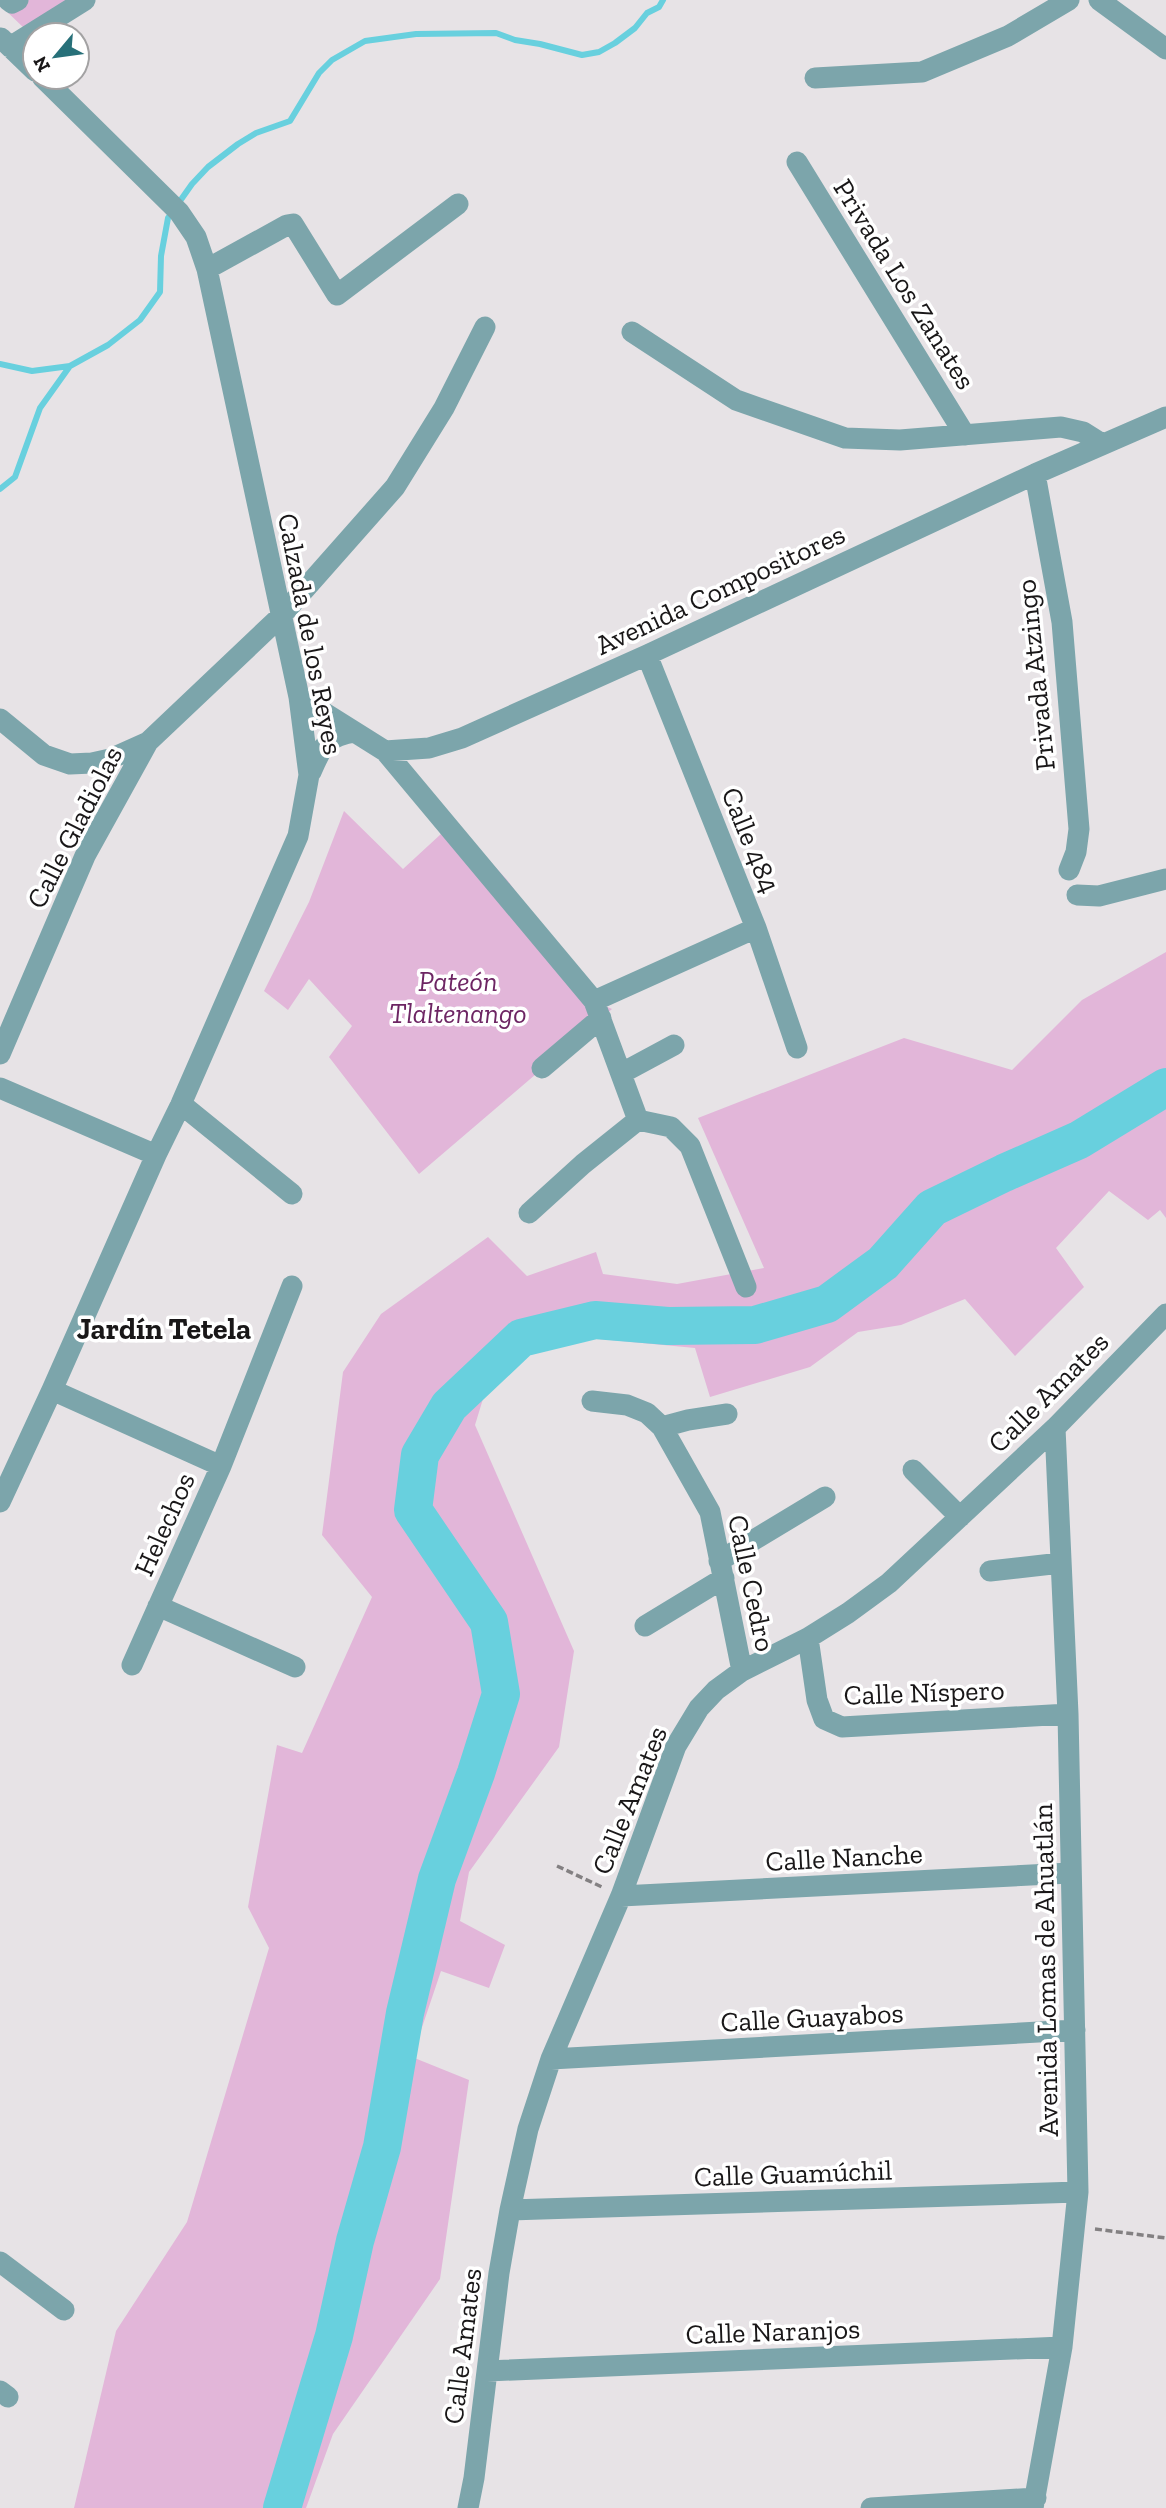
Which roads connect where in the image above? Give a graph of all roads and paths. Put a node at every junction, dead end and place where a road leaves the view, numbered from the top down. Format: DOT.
graph roads {
  1 [pos="8,0"];
  2 [pos="18,0"];
  3 [pos="85,0"];
  4 [pos="1069,0"];
  5 [pos="1099,0"];
  6 [pos="5,42"];
  7 [pos="1166,48"];
  8 [pos="21,57"];
  9 [pos="815,78"];
  10 [pos="56,91"];
  11 [pos="797,162"];
  12 [pos="458,204"];
  13 [pos="207,269"];
  14 [pos="485,327"];
  15 [pos="632,332"];
  16 [pos="1165,422"];
  17 [pos="965,435"];
  18 [pos="1102,444"];
  19 [pos="1035,474"];
  20 [pos="286,611"];
  21 [pos="646,655"];
  22 [pos="299,697"];
  23 [pos="0,719"];
  24 [pos="355,732"];
  25 [pos="148,741"];
  26 [pos="385,751"];
  27 [pos="309,775"];
  28 [pos="1069,870"];
  29 [pos="1166,878"];
  30 [pos="1077,895"];
  31 [pos="756,928"];
  32 [pos="598,1010"];
  33 [pos="674,1045"];
  34 [pos="797,1048"];
  35 [pos="0,1054"];
  36 [pos="542,1068"];
  37 [pos="622,1073"];
  38 [pos="0,1088"];
  39 [pos="181,1104"];
  40 [pos="638,1120"];
  41 [pos="156,1155"];
  42 [pos="292,1195"];
  43 [pos="529,1213"];
  44 [pos="292,1286"];
  45 [pos="746,1287"];
  46 [pos="1166,1314"];
  47 [pos="52,1390"];
  48 [pos="592,1401"];
  49 [pos="727,1415"];
  50 [pos="662,1427"];
  51 [pos="1055,1428"];
  52 [pos="221,1466"];
  53 [pos="913,1470"];
  54 [pos="825,1497"];
  55 [pos="0,1502"];
  56 [pos="960,1517"];
  57 [pos="1060,1563"];
  58 [pos="721,1569"];
  59 [pos="990,1571"];
  60 [pos="158,1605"];
  61 [pos="645,1626"];
  62 [pos="808,1638"];
  63 [pos="132,1665"];
  64 [pos="295,1667"];
  65 [pos="742,1671"];
  66 [pos="1068,1714"];
  67 [pos="557,1866"];
  68 [pos="1070,1873"];
  69 [pos="621,1896"];
  70 [pos="1075,2030"];
  71 [pos="551,2059"];
  72 [pos="1078,2192"];
  73 [pos="510,2210"];
  74 [pos="1076,2227"];
  75 [pos="1166,2238"];
  76 [pos="0,2262"];
  77 [pos="64,2310"];
  78 [pos="1062,2347"];
  79 [pos="486,2371"];
  80 [pos="1034,2503"];
  81 [pos="468,2508"];
  82 [pos="871,2508"];
  1 -- 2 [label="street"];
  3 -- 6 [label="street"];
  4 -- 9 [label="street"];
  5 -- 7 [label="street"];
  6 -- 8 [label="street"];
  10 -- 13 [label="street, Calzada de los Reyes"];
  11 -- 17 [label="street, Privada Los Zanates"];
  12 -- 13 [label="street"];
  13 -- 20 [label="street, Calzada de los Reyes"];
  14 -- 20 [label="street"];
  15 -- 17 [label="street, Privada Los Zanates"];
  16 -- 18 [label="street, Avenida Compositores"];
  17 -- 18 [label="street, Privada Los Zanates"];
  18 -- 19 [label="street, Avenida Compositores"];
  19 -- 21 [label="street, Avenida Compositores"];
  19 -- 28 [label="street, Privada Atzingo"];
  20 -- 22 [label="street, Calzada de los Reyes"];
  20 -- 25 [label="street"];
  21 -- 26 [label="street, Avenida Compositores"];
  21 -- 31 [label="street, Calle 484"];
  22 -- 24 [label="street"];
  22 -- 27 [label="street, Calzada de los Reyes"];
  23 -- 25 [label="street"];
  24 -- 26 [label="street"];
  24 -- 27 [label="street"];
  25 -- 35 [label="street, Calle Gladiolas"];
  26 -- 32 [label="street"];
  27 -- 39 [label="street, Calzada de los Reyes"];
  29 -- 30 [label="street"];
  31 -- 32 [label="street"];
  31 -- 34 [label="street, Calle 484"];
  32 -- 36 [label="street"];
  32 -- 37 [label="street"];
  33 -- 37 [label="street"];
  37 -- 40 [label="street"];
  38 -- 41 [label="street"];
  39 -- 41 [label="street, Calzada de los Reyes"];
  39 -- 42 [label="street"];
  40 -- 43 [label="street"];
  40 -- 45 [label="street"];
  41 -- 47 [label="street, Calzada de los Reyes"];
  44 -- 52 [label="street, Helechos"];
  46 -- 51 [label="street, Calle Amates"];
  47 -- 52 [label="street"];
  47 -- 55 [label="street, Calzada de los Reyes"];
  48 -- 50 [label="street, Calle Cedro"];
  49 -- 50 [label="street"];
  50 -- 58 [label="street, Calle Cedro"];
  51 -- 56 [label="street, Calle Amates"];
  51 -- 57 [label="street, Avenida Lomas de Ahuatlán"];
  52 -- 60 [label="street, Helechos"];
  53 -- 56 [label="street"];
  54 -- 58 [label="street"];
  56 -- 62 [label="street, Calle Amates"];
  57 -- 59 [label="street"];
  57 -- 66 [label="street, Avenida Lomas de Ahuatlán"];
  58 -- 61 [label="street"];
  58 -- 65 [label="street, Calle Cedro"];
  60 -- 63 [label="street, Helechos"];
  60 -- 64 [label="street, Helechos"];
  62 -- 65 [label="street, Calle Amates"];
  62 -- 66 [label="street, Calle Níspero"];
  65 -- 69 [label="street, Calle Amates"];
  66 -- 68 [label="street, Avenida Lomas de Ahuatlán"];
  67 -- 69 [label="path"];
  68 -- 69 [label="street, Calle Nanche"];
  68 -- 70 [label="street, Avenida Lomas de Ahuatlán"];
  69 -- 71 [label="street, Calle Amates"];
  70 -- 71 [label="street, Calle Guayabos"];
  70 -- 72 [label="street, Avenida Lomas de Ahuatlán"];
  71 -- 73 [label="street, Calle Amates"];
  72 -- 73 [label="street, Calle Guamúchil"];
  72 -- 74 [label="street, Avenida Lomas de Ahuatlán"];
  73 -- 79 [label="street, Calle Amates"];
  74 -- 75 [label="path"];
  74 -- 78 [label="street, Avenida Lomas de Ahuatlán"];
  76 -- 77 [label="street"];
  78 -- 79 [label="street, Calle Naranjos"];
  78 -- 80 [label="street, Avenida Lomas de Ahuatlán"];
  79 -- 81 [label="street, Calle Amates"];
  80 -- 82 [label="street"];
}
